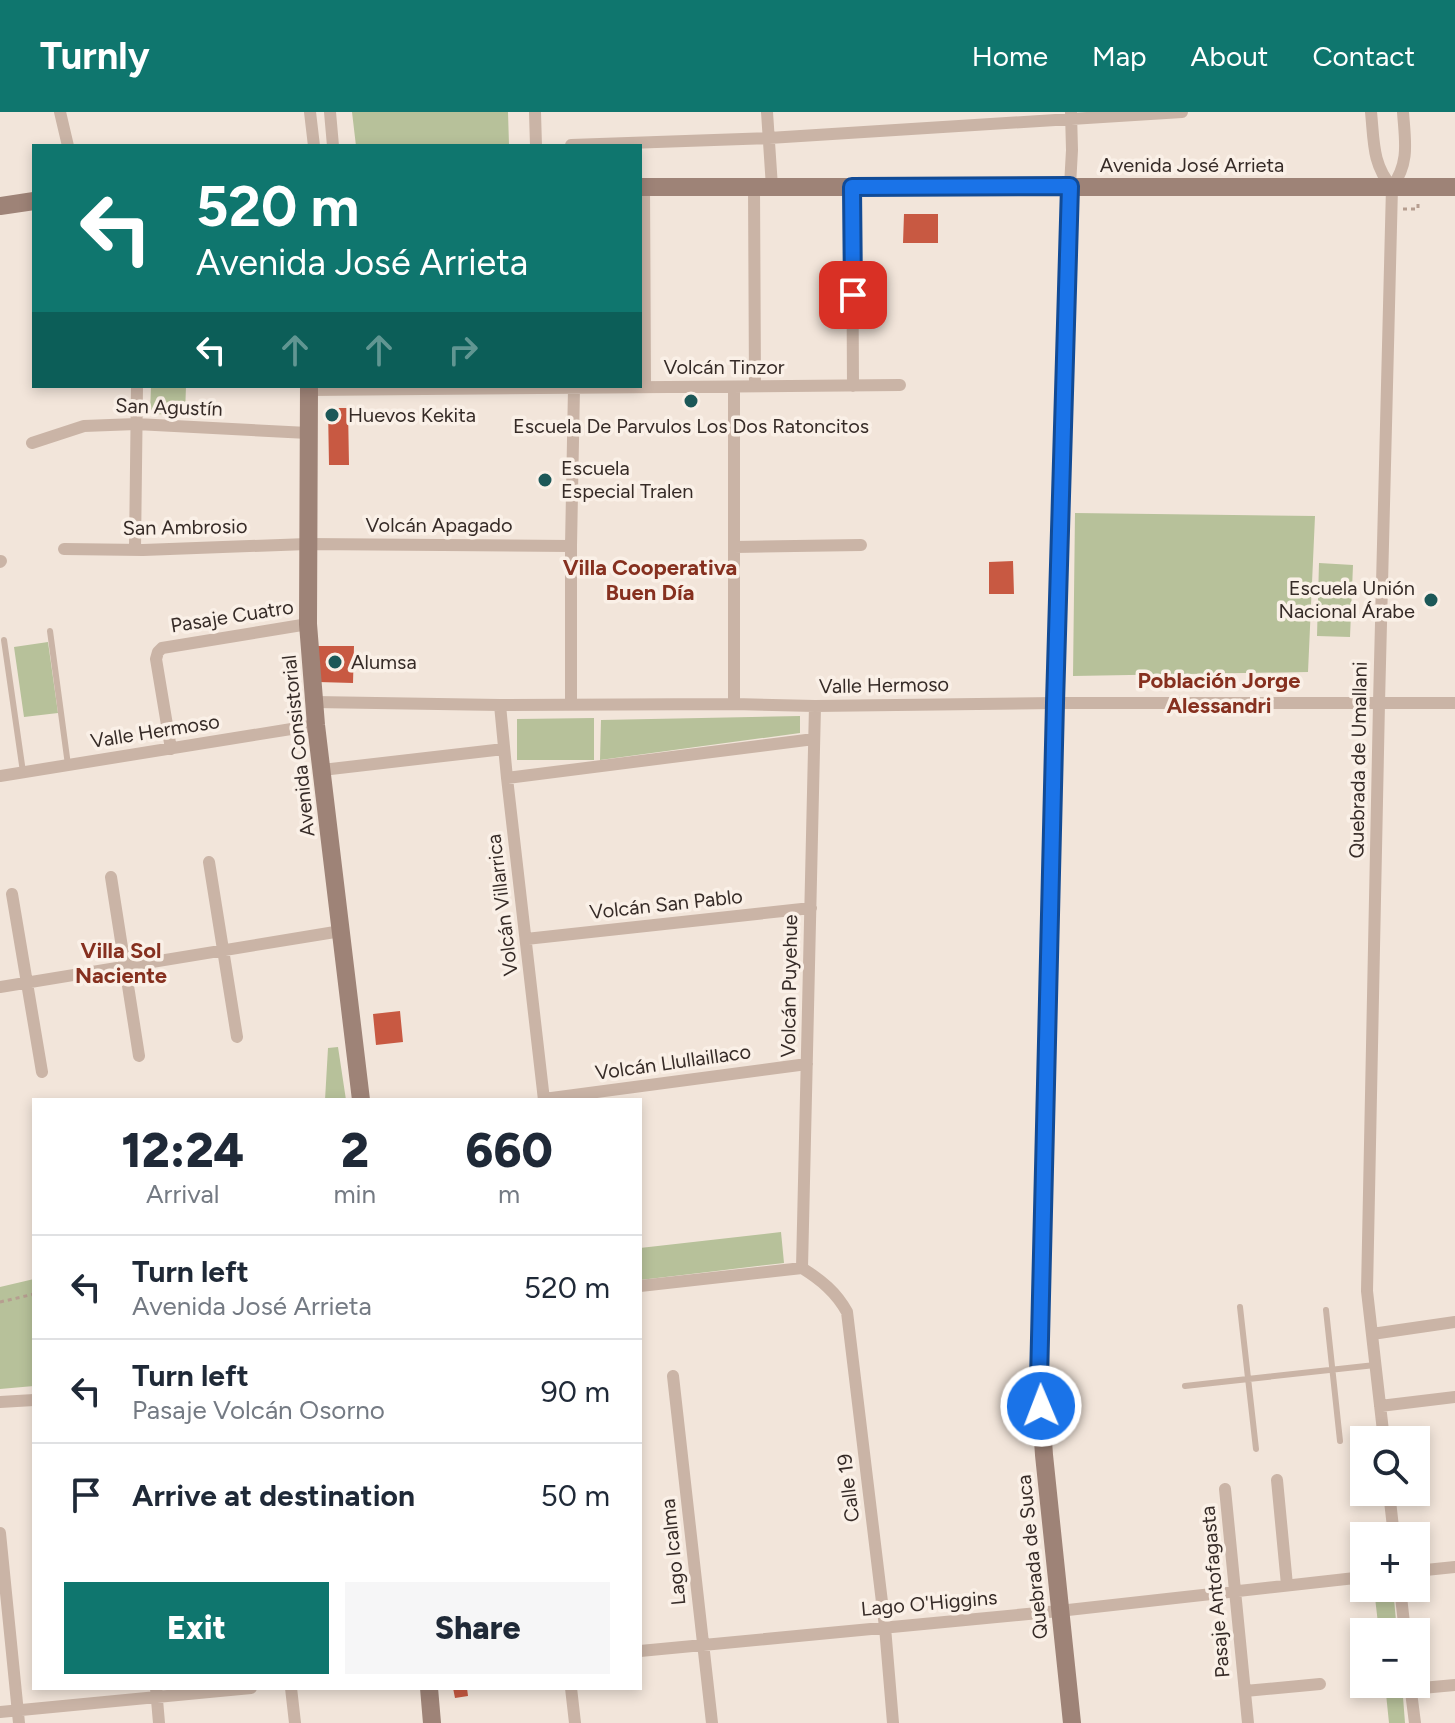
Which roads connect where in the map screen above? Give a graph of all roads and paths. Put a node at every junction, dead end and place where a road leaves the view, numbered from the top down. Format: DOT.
graph roads {
  1 [pos="60,112"];
  2 [pos="310,112"];
  3 [pos="330,112"];
  4 [pos="535,112"];
  5 [pos="767,112"];
  6 [pos="1182,112"];
  7 [pos="1371,112"];
  8 [pos="1403,112"];
  9 [pos="1071,115"];
  10 [pos="769,138"];
  11 [pos="68,144"];
  12 [pos="314,144"];
  13 [pos="333,144"];
  14 [pos="536,144"];
  15 [pos="599,144"];
  16 [pos="1070,186"];
  17 [pos="642,187"];
  18 [pos="763,187"];
  19 [pos="852,187"];
  20 [pos="1392,187"];
  21 [pos="1455,187"];
  22 [pos="32,201"];
  23 [pos="0,206"];
  24 [pos="900,385"];
  25 [pos="755,386"];
  26 [pos="853,386"];
  27 [pos="642,387"];
  28 [pos="645,387"];
  29 [pos="734,387"];
  30 [pos="137,388"];
  31 [pos="309,388"];
  32 [pos="574,388"];
  33 [pos="136,424"];
  34 [pos="308,433"];
  35 [pos="32,443"];
  36 [pos="307,544"];
  37 [pos="861,545"];
  38 [pos="571,546"];
  39 [pos="734,547"];
  40 [pos="64,549"];
  41 [pos="135,549"];
  42 [pos="308,624"];
  43 [pos="50,631"];
  44 [pos="4,640"];
  45 [pos="314,702"];
  46 [pos="1055,703"];
  47 [pos="1379,703"];
  48 [pos="1455,703"];
  49 [pos="571,704"];
  50 [pos="734,704"];
  51 [pos="500,705"];
  52 [pos="815,706"];
  53 [pos="316,725"];
  54 [pos="814,739"];
  55 [pos="171,749"];
  56 [pos="504,749"];
  57 [pos="68,765"];
  58 [pos="322,770"];
  59 [pos="23,772"];
  60 [pos="0,776"];
  61 [pos="507,778"];
  62 [pos="209,862"];
  63 [pos="111,877"];
  64 [pos="12,894"];
  65 [pos="811,908"];
  66 [pos="341,931"];
  67 [pos="526,939"];
  68 [pos="223,950"];
  69 [pos="125,966"];
  70 [pos="27,982"];
  71 [pos="0,987"];
  72 [pos="237,1037"];
  73 [pos="139,1056"];
  74 [pos="807,1064"];
  75 [pos="42,1072"];
  76 [pos="361,1098"];
  77 [pos="544,1098"];
  78 [pos="559,1098"];
  79 [pos="802,1268"];
  80 [pos="642,1286"];
  81 [pos="32,1294"];
  82 [pos="0,1302"];
  83 [pos="1240,1307"];
  84 [pos="1326,1310"];
  85 [pos="1455,1322"];
  86 [pos="1372,1334"];
  87 [pos="1375,1365"];
  88 [pos="1333,1370"];
  89 [pos="673,1376"];
  90 [pos="1248,1379"];
  91 [pos="1185,1386"];
  92 [pos="1455,1397"];
  93 [pos="32,1400"];
  94 [pos="0,1402"];
  95 [pos="1380,1406"];
  96 [pos="1382,1426"];
  97 [pos="1340,1441"];
  98 [pos="1256,1449"];
  99 [pos="1277,1480"];
  100 [pos="1225,1489"];
  101 [pos="0,1533"];
  102 [pos="1455,1567"];
  103 [pos="1430,1570"];
  104 [pos="1350,1578"];
  105 [pos="1287,1585"];
  106 [pos="1235,1591"];
  107 [pos="1059,1611"];
  108 [pos="885,1627"];
  109 [pos="703,1645"];
  110 [pos="642,1651"];
  111 [pos="1320,1684"];
  112 [pos="1455,1685"];
  113 [pos="1430,1686"];
  114 [pos="213,1690"];
  115 [pos="291,1690"];
  116 [pos="429,1690"];
  117 [pos="571,1690"];
  118 [pos="1245,1691"];
  119 [pos="156,1693"];
  120 [pos="1412,1698"];
  121 [pos="0,1712"];
  122 [pos="19,1717"];
  123 [pos="159,1723"];
  124 [pos="295,1723"];
  125 [pos="432,1723"];
  126 [pos="575,1723"];
  127 [pos="712,1723"];
  128 [pos="893,1723"];
  129 [pos="1072,1723"];
  130 [pos="1248,1723"];
  131 [pos="1415,1723"];
  1 -- 11 [label="street"];
  2 -- 12 [label="street"];
  3 -- 13 [label="street"];
  4 -- 14 [label="street"];
  5 -- 10 [label="street"];
  6 -- 9 [label="street"];
  7 -- 20 [label="street"];
  8 -- 20 [label="street"];
  9 -- 10 [label="street"];
  9 -- 16 [label="street"];
  10 -- 15 [label="street"];
  10 -- 18 [label="street"];
  16 -- 19 [label="street, Avenida José Arrieta"];
  16 -- 20 [label="street, Avenida José Arrieta"];
  16 -- 46 [label="street, Quebrada de Suca"];
  17 -- 18 [label="street, Avenida José Arrieta"];
  17 -- 28 [label="street"];
  18 -- 19 [label="street, Avenida José Arrieta"];
  18 -- 25 [label="street"];
  19 -- 26 [label="street"];
  20 -- 21 [label="street, Avenida José Arrieta"];
  20 -- 47 [label="street, Quebrada de Umallani"];
  22 -- 23 [label="street"];
  24 -- 26 [label="street, Volcán Tinzor"];
  25 -- 26 [label="street, Volcán Tinzor"];
  25 -- 29 [label="street, Volcán Tinzor"];
  27 -- 28 [label="street, Volcán Tinzor"];
  28 -- 29 [label="street, Volcán Tinzor"];
  29 -- 39 [label="street"];
  30 -- 33 [label="street"];
  31 -- 34 [label="street, Avenida Consistorial"];
  32 -- 38 [label="street"];
  33 -- 34 [label="street, San Agustín"];
  33 -- 35 [label="street, San Agustín"];
  33 -- 41 [label="street"];
  34 -- 36 [label="street, Avenida Consistorial"];
  36 -- 38 [label="street, Volcán Apagado"];
  36 -- 41 [label="street, San Ambrosio"];
  36 -- 42 [label="street, Avenida Consistorial"];
  37 -- 39 [label="street"];
  38 -- 49 [label="street"];
  39 -- 50 [label="street"];
  40 -- 41 [label="street, San Ambrosio"];
  42 -- 45 [label="street, Avenida Consistorial"];
  42 -- 55 [label="street, Pasaje Cuatro"];
  43 -- 57 [label="lane"];
  44 -- 59 [label="lane"];
  45 -- 51 [label="street, Valle Hermoso"];
  45 -- 53 [label="street, Avenida Consistorial"];
  46 -- 47 [label="street, Valle Hermoso"];
  46 -- 52 [label="street, Valle Hermoso"];
  46 -- 107 [label="street, Quebrada de Suca"];
  47 -- 48 [label="street, Valle Hermoso"];
  47 -- 86 [label="street, Quebrada de Umallani"];
  49 -- 50 [label="street, Valle Hermoso"];
  49 -- 51 [label="street, Valle Hermoso"];
  50 -- 52 [label="street, Valle Hermoso"];
  51 -- 56 [label="street, Volcán Villarrica"];
  52 -- 54 [label="street, Volcán Puyehue"];
  53 -- 55 [label="street, Valle Hermoso"];
  53 -- 58 [label="street, Avenida Consistorial"];
  54 -- 61 [label="street"];
  54 -- 65 [label="street, Volcán Puyehue"];
  55 -- 57 [label="street, Valle Hermoso"];
  56 -- 58 [label="street"];
  56 -- 61 [label="street, Volcán Villarrica"];
  57 -- 59 [label="street, Valle Hermoso"];
  58 -- 66 [label="street, Avenida Consistorial"];
  59 -- 60 [label="street, Valle Hermoso"];
  61 -- 67 [label="street, Volcán Villarrica"];
  62 -- 68 [label="street"];
  63 -- 69 [label="street"];
  64 -- 70 [label="street"];
  65 -- 67 [label="street, Volcán San Pablo"];
  65 -- 74 [label="street, Volcán Puyehue"];
  66 -- 68 [label="street"];
  66 -- 76 [label="street, Avenida Consistorial"];
  67 -- 77 [label="street, Volcán Villarrica"];
  68 -- 69 [label="street"];
  68 -- 72 [label="street"];
  69 -- 70 [label="street"];
  69 -- 73 [label="street"];
  70 -- 71 [label="street"];
  70 -- 75 [label="street"];
  74 -- 78 [label="street, Volcán Llullaillaco"];
  74 -- 79 [label="street, Volcán Puyehue"];
  79 -- 80 [label="street"];
  79 -- 108 [label="street, Calle 19"];
  81 -- 82 [label="path"];
  83 -- 90 [label="lane"];
  84 -- 88 [label="lane"];
  85 -- 86 [label="street"];
  86 -- 87 [label="street, Quebrada de Umallani"];
  87 -- 88 [label="lane"];
  87 -- 95 [label="street, Quebrada de Umallani"];
  88 -- 90 [label="lane"];
  88 -- 97 [label="lane"];
  89 -- 109 [label="street, Lago Icalma"];
  90 -- 91 [label="lane"];
  90 -- 98 [label="lane"];
  92 -- 95 [label="street"];
  93 -- 94 [label="street"];
  95 -- 96 [label="street, Quebrada de Umallani"];
  99 -- 105 [label="street"];
  100 -- 106 [label="street, Pasaje Antofagasta"];
  101 -- 122 [label="street"];
  102 -- 103 [label="street"];
  104 -- 105 [label="street, Lago O'Higgins"];
  105 -- 106 [label="street, Lago O'Higgins"];
  106 -- 107 [label="street, Lago O'Higgins"];
  106 -- 118 [label="street, Pasaje Antofagasta"];
  107 -- 108 [label="street, Lago O'Higgins"];
  107 -- 129 [label="street, Quebrada de Suca"];
  108 -- 109 [label="street, Lago O'Higgins"];
  108 -- 128 [label="street, Calle 19"];
  109 -- 110 [label="street, Lago O'Higgins"];
  109 -- 127 [label="street, Lago Icalma"];
  111 -- 118 [label="street, Pasaje Antofagasta"];
  112 -- 113 [label="street"];
  114 -- 119 [label="street"];
  115 -- 124 [label="street"];
  116 -- 125 [label="street"];
  117 -- 126 [label="street"];
  118 -- 130 [label="street, Pasaje Antofagasta"];
  119 -- 122 [label="street"];
  119 -- 123 [label="street"];
  120 -- 131 [label="street"];
  121 -- 122 [label="street"];
}
